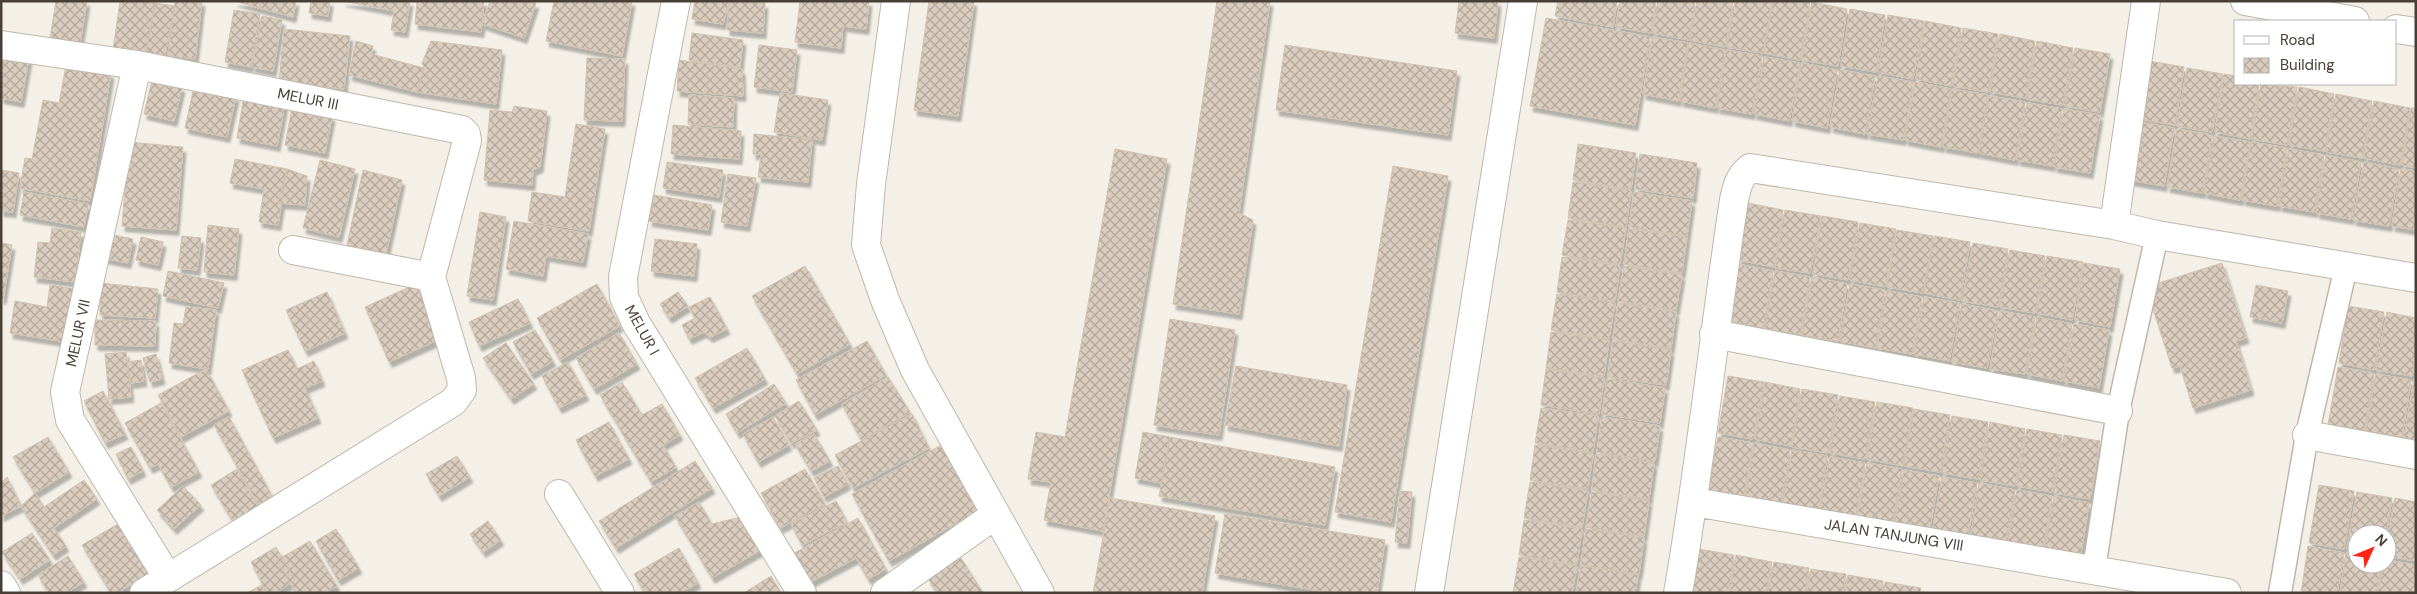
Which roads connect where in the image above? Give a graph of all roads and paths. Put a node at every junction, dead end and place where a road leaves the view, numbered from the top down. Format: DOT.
graph roads {
  1 [pos="676,1"];
  2 [pos="896,1"];
  3 [pos="1523,1"];
  4 [pos="2146,1"];
  5 [pos="2245,1"];
  6 [pos="2350,20"];
  7 [pos="2397,29"];
  8 [pos="2416,32"];
  9 [pos="1,45"];
  10 [pos="137,65"];
  11 [pos="2114,225"];
  12 [pos="2157,235"];
  13 [pos="293,250"];
  14 [pos="2346,267"];
  15 [pos="431,277"];
  16 [pos="2416,278"];
  17 [pos="1714,334"];
  18 [pos="2118,411"];
  19 [pos="2307,435"];
  20 [pos="2416,455"];
  21 [pos="559,494"];
  22 [pos="1694,502"];
  23 [pos="995,515"];
  24 [pos="2094,568"];
  25 [pos="168,578"];
  26 [pos="1,585"];
  27 [pos="6,593"];
  28 [pos="144,593"];
  29 [pos="620,593"];
  30 [pos="802,593"];
  31 [pos="885,593"];
  32 [pos="1040,593"];
  33 [pos="1429,593"];
  34 [pos="1678,593"];
  35 [pos="2228,593"];
  36 [pos="2280,593"];
  1 -- 30 [label="street, MELUR I"];
  2 -- 23 [label="street"];
  3 -- 33 [label="street"];
  4 -- 11 [label="street"];
  5 -- 6 [label="street"];
  7 -- 8 [label="street"];
  9 -- 10 [label="street, MELUR III"];
  10 -- 15 [label="street, MELUR III"];
  10 -- 25 [label="street, MELUR VII"];
  11 -- 12 [label="street"];
  11 -- 17 [label="street"];
  12 -- 14 [label="street"];
  12 -- 18 [label="lane"];
  13 -- 15 [label="street"];
  14 -- 16 [label="street"];
  14 -- 19 [label="lane"];
  15 -- 25 [label="street"];
  17 -- 18 [label="street"];
  17 -- 22 [label="street"];
  18 -- 24 [label="lane"];
  19 -- 20 [label="street"];
  19 -- 36 [label="lane"];
  21 -- 29 [label="street"];
  22 -- 24 [label="street, JALAN TANJUNG VIII"];
  22 -- 34 [label="street"];
  23 -- 31 [label="street"];
  23 -- 32 [label="street"];
  24 -- 35 [label="street, JALAN TANJUNG VIII"];
  25 -- 28 [label="street"];
  26 -- 27 [label="street"];
}
